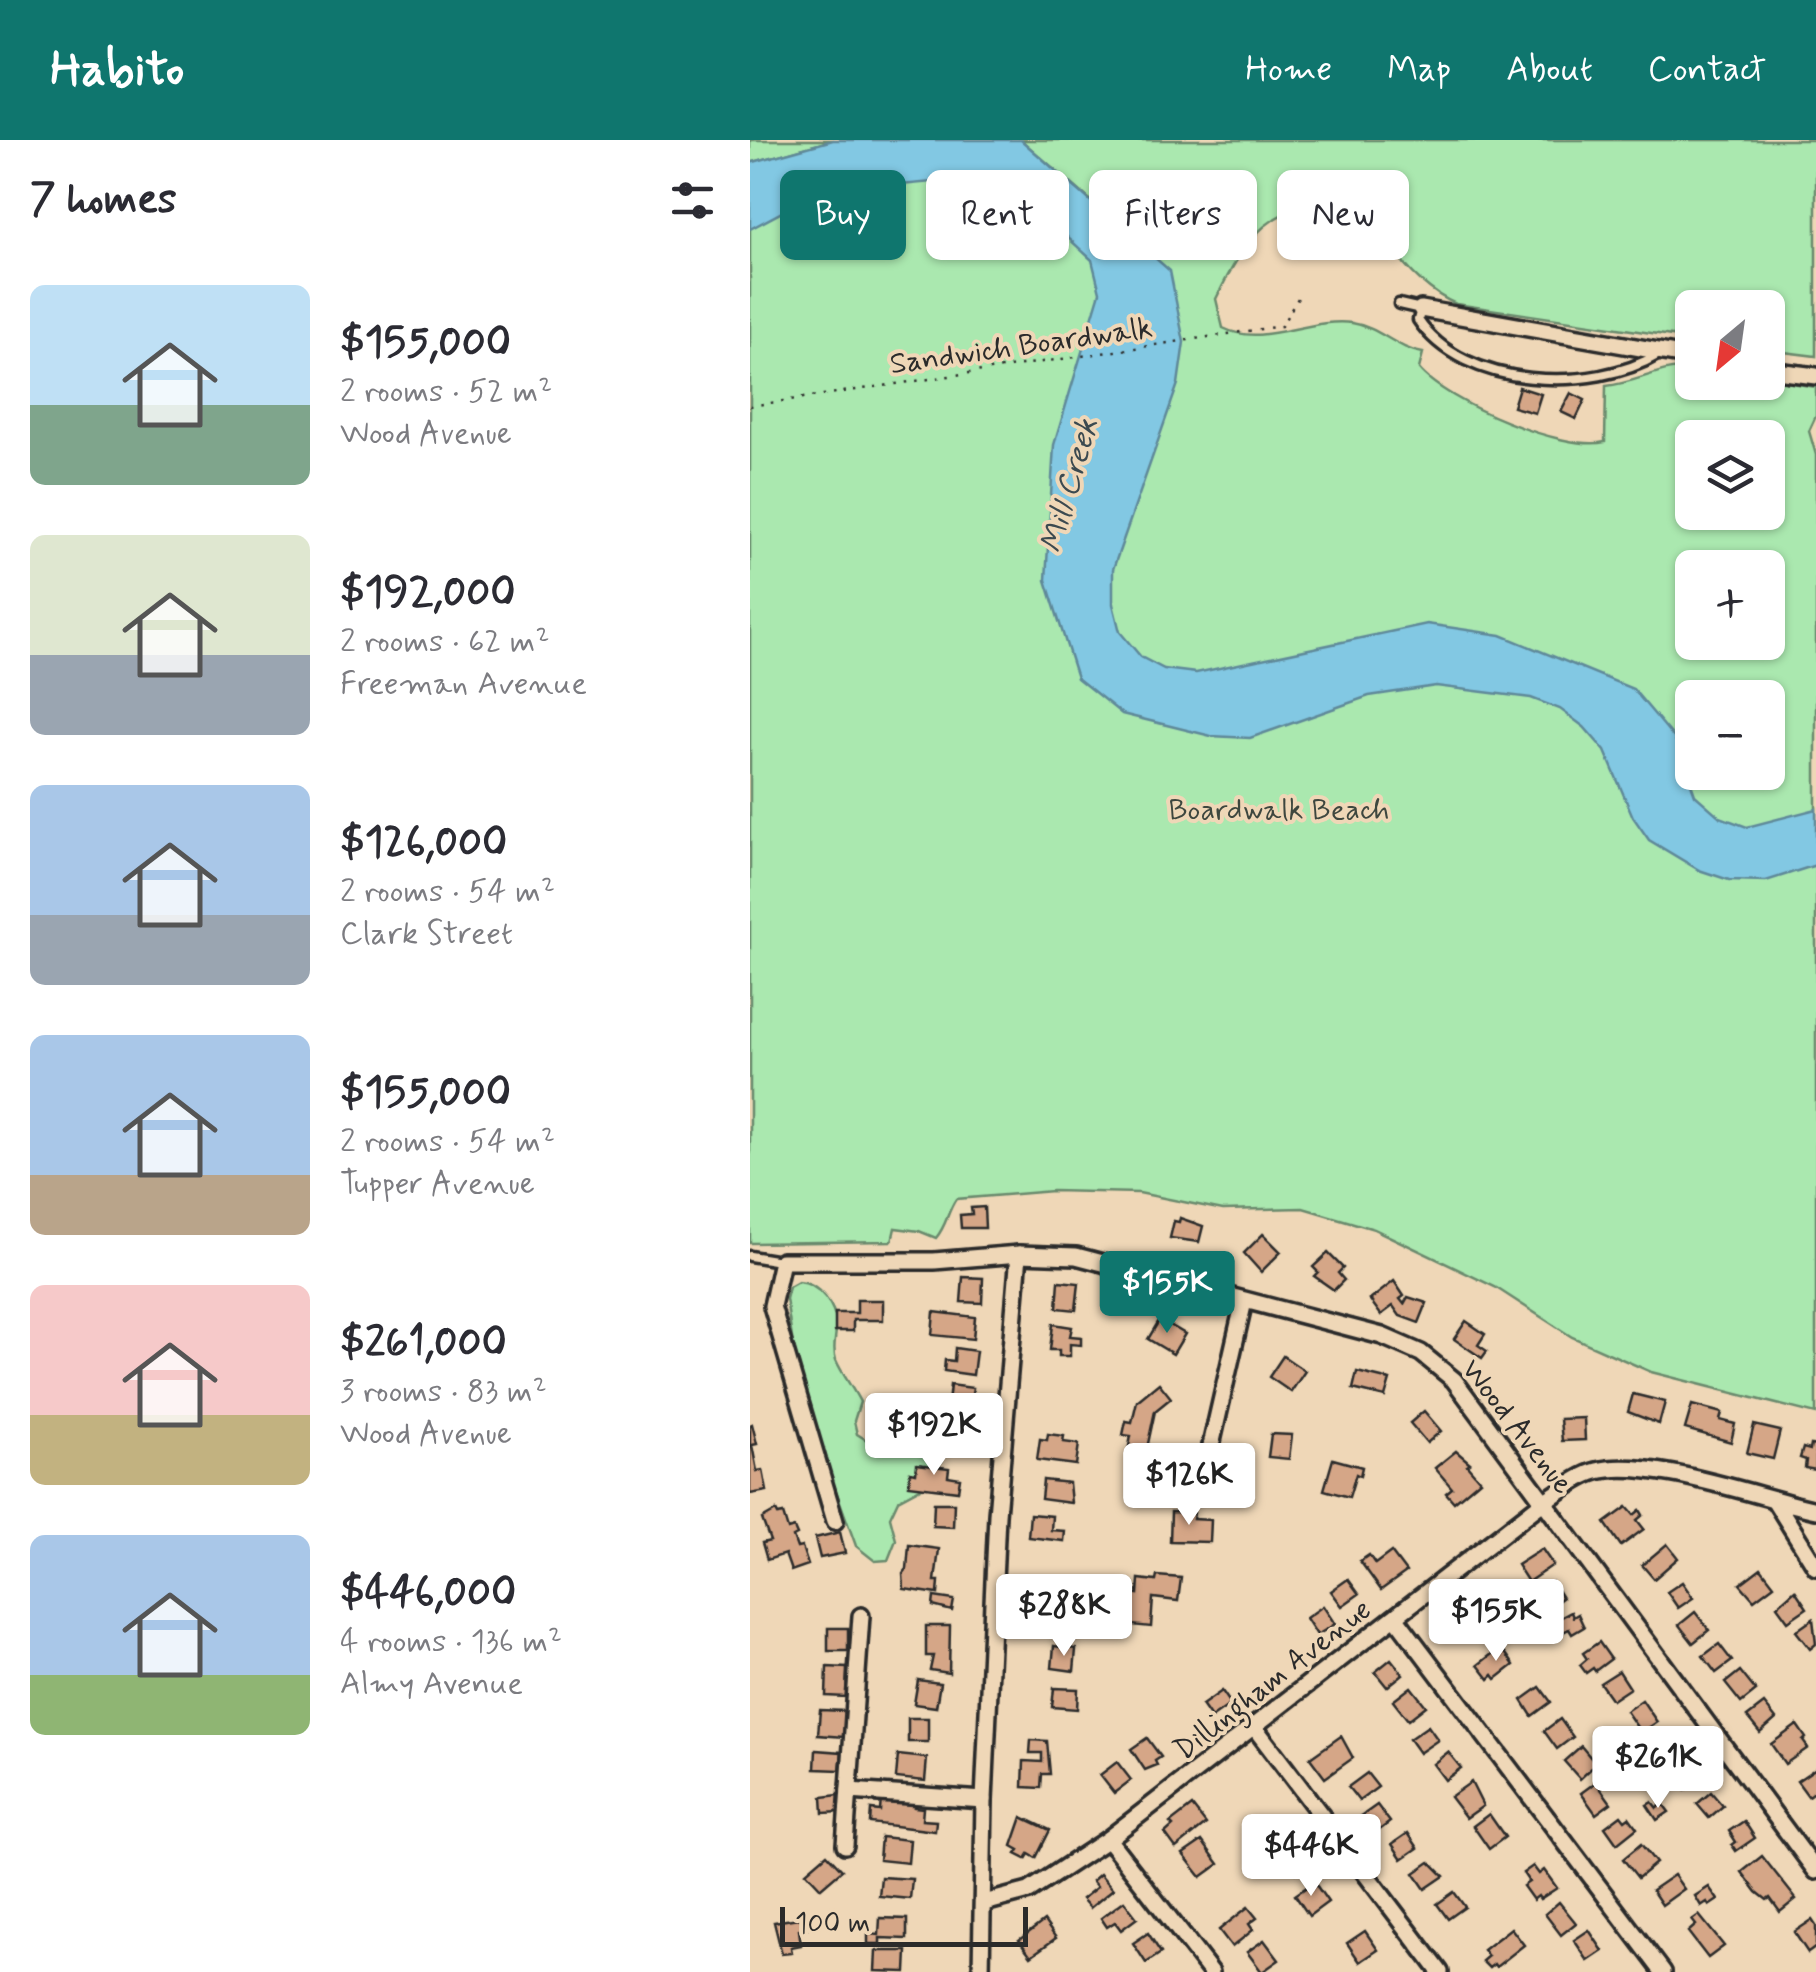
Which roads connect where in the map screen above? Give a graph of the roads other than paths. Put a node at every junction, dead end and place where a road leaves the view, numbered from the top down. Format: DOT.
graph roads {
  1 [pos="1400,304"];
  2 [pos="1421,309"];
  3 [pos="1663,352"];
  4 [pos="1675,354"];
  5 [pos="1785,372"];
  6 [pos="1816,376"];
  7 [pos="1019,1254"];
  8 [pos="750,1256"];
  9 [pos="782,1261"];
  10 [pos="1244,1301"];
  11 [pos="1210,1450"];
  12 [pos="1775,1501"];
  13 [pos="1543,1502"];
  14 [pos="1816,1510"];
  15 [pos="835,1521"];
  16 [pos="1816,1566"];
  17 [pos="862,1616"];
  18 [pos="1396,1618"];
  19 [pos="1255,1728"];
  20 [pos="849,1791"];
  21 [pos="984,1800"];
  22 [pos="1108,1839"];
  23 [pos="845,1845"];
  24 [pos="1816,1871"];
  25 [pos="984,1903"];
  26 [pos="981,1972"];
  27 [pos="1211,1972"];
  28 [pos="1440,1972"];
  29 [pos="1664,1972"];
  1 -- 2 [label="lane"];
  2 -- 3 [label="street"];
  2 -- 3 [label="lane"];
  3 -- 4 [label="street"];
  5 -- 6 [label="street"];
  7 -- 9 [label="street, Wood Avenue"];
  7 -- 10 [label="street, Wood Avenue"];
  7 -- 21 [label="street"];
  8 -- 9 [label="lane"];
  9 -- 15 [label="street"];
  10 -- 11 [label="street"];
  10 -- 13 [label="street, Wood Avenue"];
  12 -- 13 [label="street, Dillingham Avenue"];
  12 -- 14 [label="street, Dillingham Avenue"];
  12 -- 16 [label="street"];
  13 -- 18 [label="street, Dillingham Avenue"];
  13 -- 24 [label="street, Wood Avenue"];
  17 -- 20 [label="street"];
  18 -- 19 [label="street, Dillingham Avenue"];
  18 -- 29 [label="street"];
  19 -- 22 [label="street, Dillingham Avenue"];
  19 -- 28 [label="street"];
  20 -- 21 [label="street"];
  20 -- 23 [label="street"];
  21 -- 25 [label="street"];
  22 -- 25 [label="street, Dillingham Avenue"];
  22 -- 27 [label="street"];
  25 -- 26 [label="street"];
}
